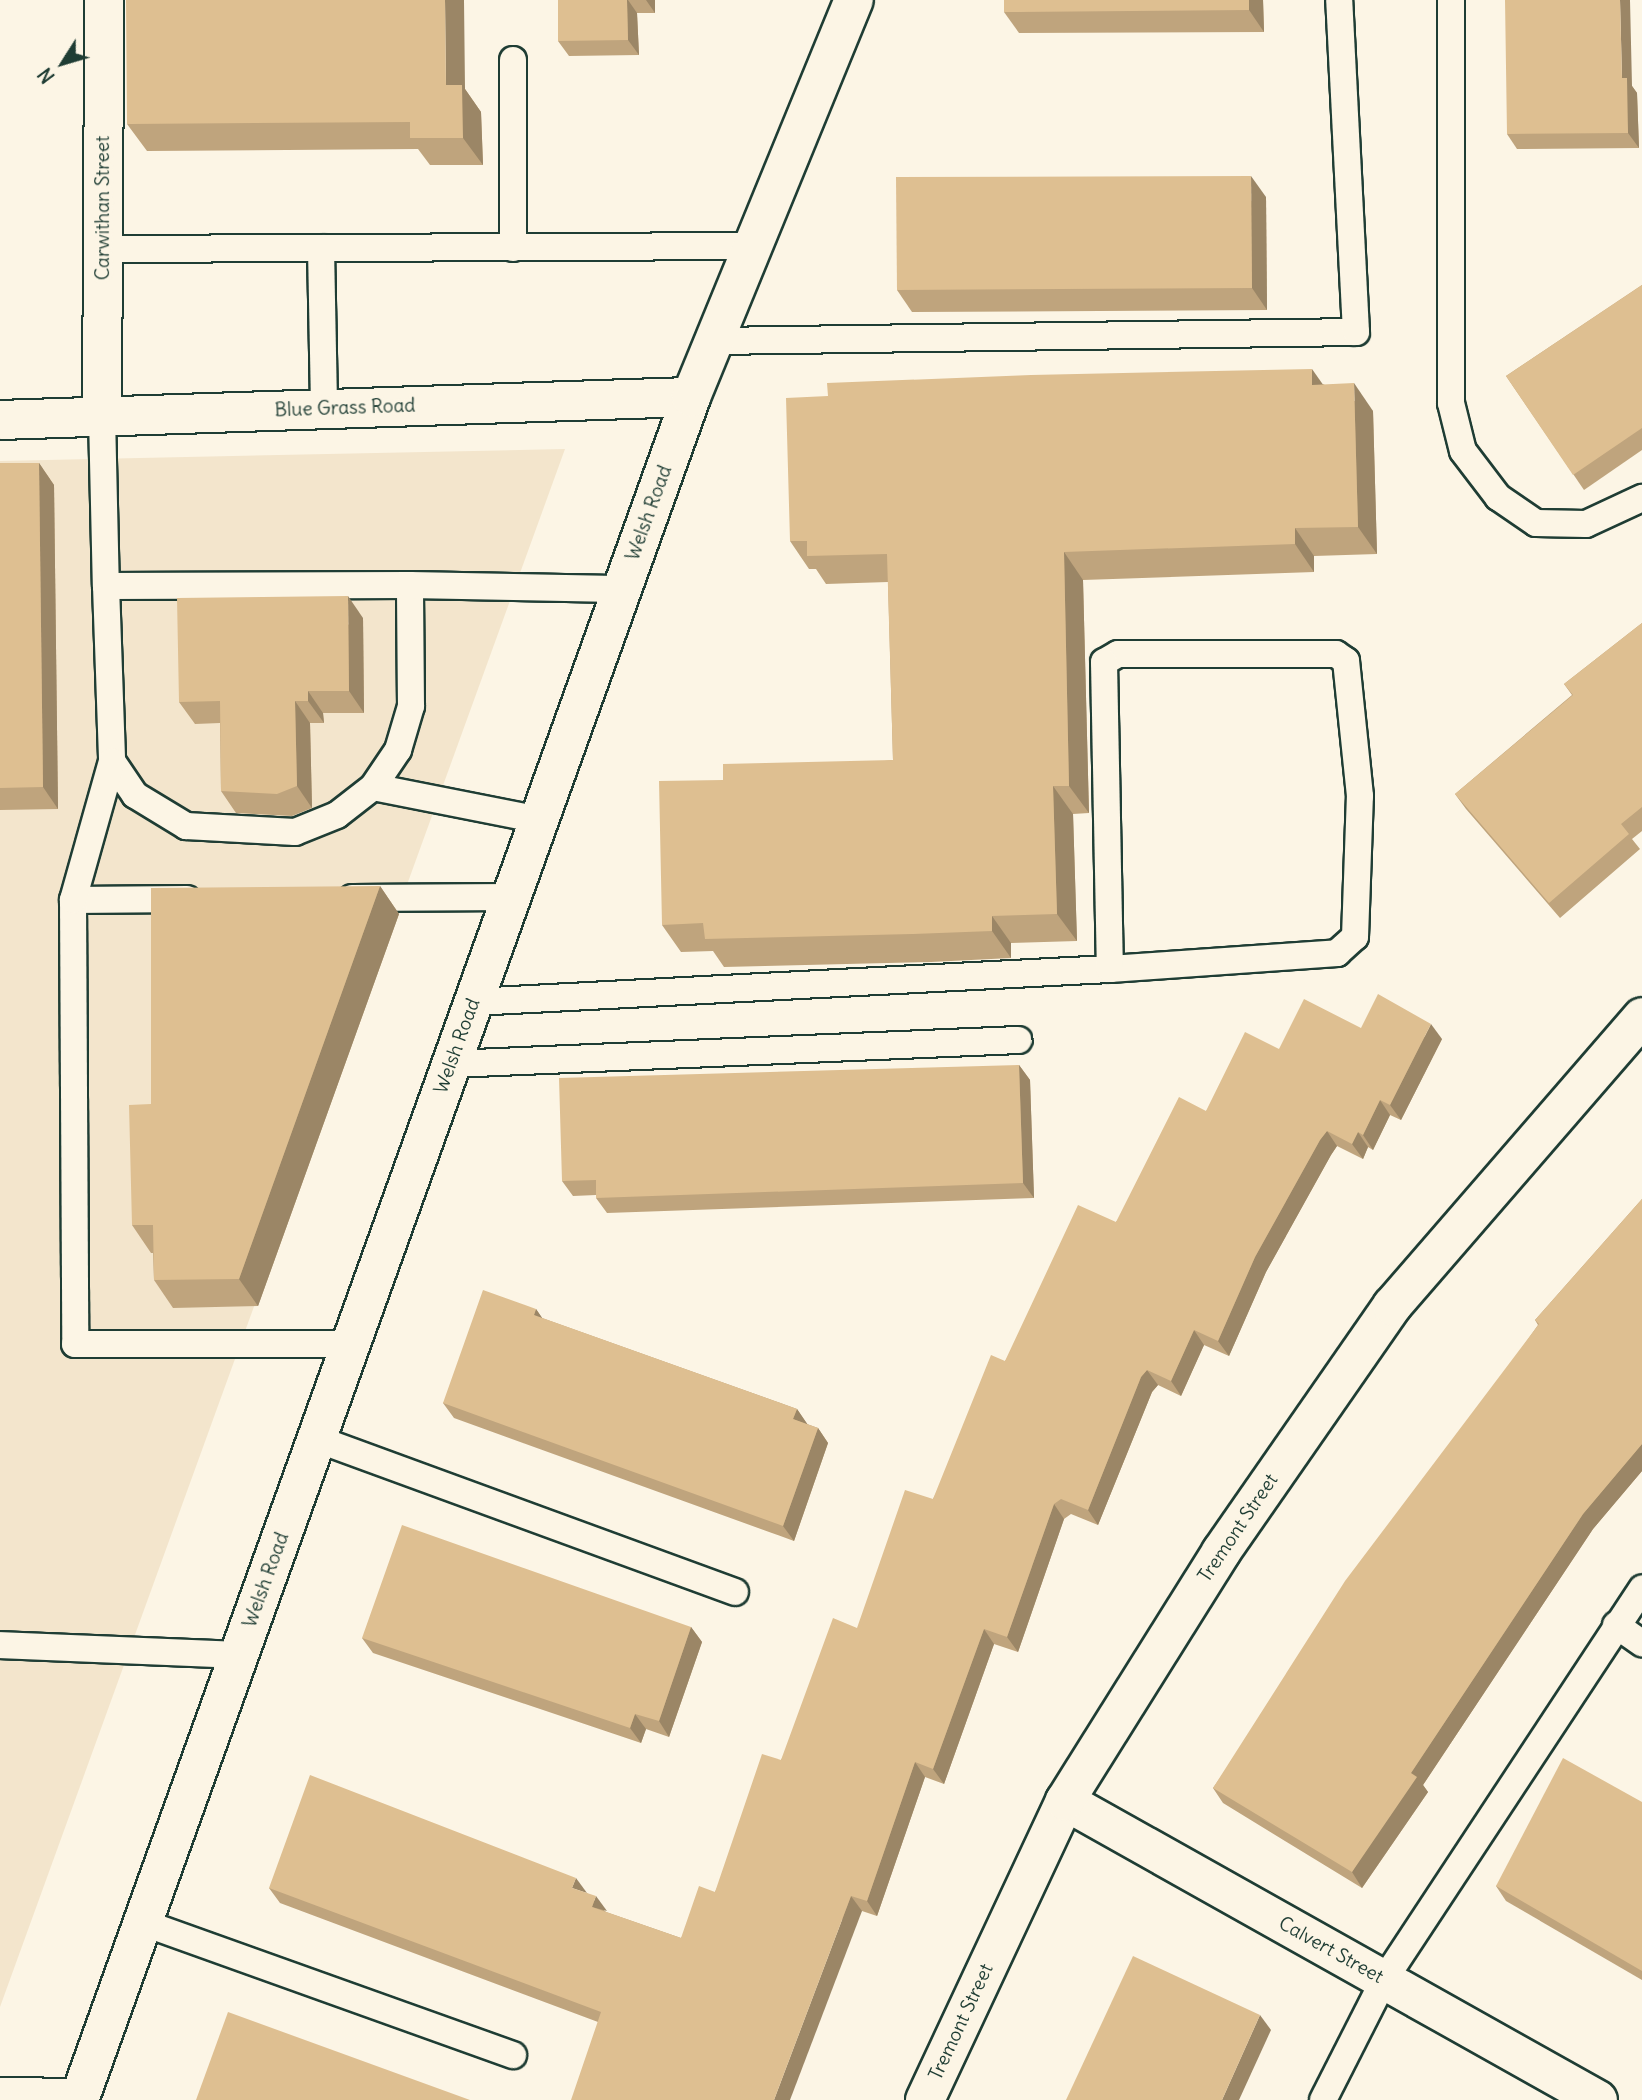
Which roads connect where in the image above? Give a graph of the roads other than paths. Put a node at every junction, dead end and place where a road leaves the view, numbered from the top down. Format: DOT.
graph roads {
  1 [pos="104,0"];
  2 [pos="854,0"];
  3 [pos="1339,0"];
  4 [pos="1451,0"];
  5 [pos="513,60"];
  6 [pos="753,246"];
  7 [pos="321,248"];
  8 [pos="513,248"];
  9 [pos="103,249"];
  10 [pos="714,341"];
  11 [pos="691,397"];
  12 [pos="324,409"];
  13 [pos="102,416"];
  14 [pos="0,419"];
  15 [pos="1642,498"];
  16 [pos="410,585"];
  17 [pos="106,586"];
  18 [pos="622,589"];
  19 [pos="112,761"];
  20 [pos="373,787"];
  21 [pos="539,820"];
  22 [pos="511,897"];
  23 [pos="319,898"];
  24 [pos="209,899"];
  25 [pos="73,900"];
  26 [pos="1111,969"];
  27 [pos="474,1002"];
  28 [pos="1640,1022"];
  29 [pos="1018,1040"];
  30 [pos="451,1064"];
  31 [pos="351,1344"];
  32 [pos="317,1439"];
  33 [pos="1642,1588"];
  34 [pos="735,1592"];
  35 [pos="1616,1625"];
  36 [pos="1642,1643"];
  37 [pos="0,1645"];
  38 [pos="239,1655"];
  39 [pos="1065,1801"];
  40 [pos="144,1923"];
  41 [pos="1384,1980"];
  42 [pos="513,2055"];
  43 [pos="0,2097"];
  44 [pos="80,2099"];
  45 [pos="925,2100"];
  46 [pos="1323,2100"];
  47 [pos="1598,2100"];
  1 -- 9 [label="street, Carwithan Street"];
  2 -- 6 [label="street, Welsh Road"];
  3 -- 10 [label="lane"];
  4 -- 15 [label="lane"];
  5 -- 8 [label="lane"];
  6 -- 8 [label="lane"];
  6 -- 10 [label="street, Welsh Road"];
  7 -- 8 [label="lane"];
  7 -- 9 [label="lane"];
  7 -- 12 [label="lane"];
  9 -- 13 [label="street, Carwithan Street"];
  10 -- 11 [label="street, Welsh Road"];
  11 -- 12 [label="street, Blue Grass Road"];
  11 -- 18 [label="street, Welsh Road"];
  12 -- 13 [label="street, Blue Grass Road"];
  13 -- 14 [label="street, Blue Grass Road"];
  13 -- 17 [label="lane"];
  16 -- 17 [label="lane"];
  16 -- 18 [label="lane"];
  16 -- 20 [label="lane"];
  17 -- 19 [label="lane"];
  18 -- 21 [label="street, Welsh Road"];
  19 -- 20 [label="lane"];
  19 -- 25 [label="lane"];
  20 -- 21 [label="lane"];
  21 -- 22 [label="street, Welsh Road"];
  22 -- 23 [label="lane"];
  22 -- 27 [label="street, Welsh Road"];
  24 -- 25 [label="lane"];
  25 -- 31 [label="lane"];
  26 -- 26 [label="lane"];
  26 -- 27 [label="lane"];
  27 -- 30 [label="street, Welsh Road"];
  28 -- 39 [label="street, Tremont Street"];
  29 -- 30 [label="lane"];
  30 -- 31 [label="street, Welsh Road"];
  31 -- 32 [label="street, Welsh Road"];
  32 -- 34 [label="lane"];
  32 -- 38 [label="street, Welsh Road"];
  33 -- 35 [label="lane"];
  35 -- 36 [label="lane"];
  35 -- 41 [label="lane"];
  37 -- 38 [label="lane"];
  38 -- 40 [label="street, Welsh Road"];
  39 -- 41 [label="street, Calvert Street"];
  39 -- 45 [label="street, Tremont Street"];
  40 -- 42 [label="lane"];
  40 -- 44 [label="street, Welsh Road"];
  41 -- 46 [label="lane"];
  41 -- 47 [label="street, Calvert Street"];
  43 -- 44 [label="street"];
}
